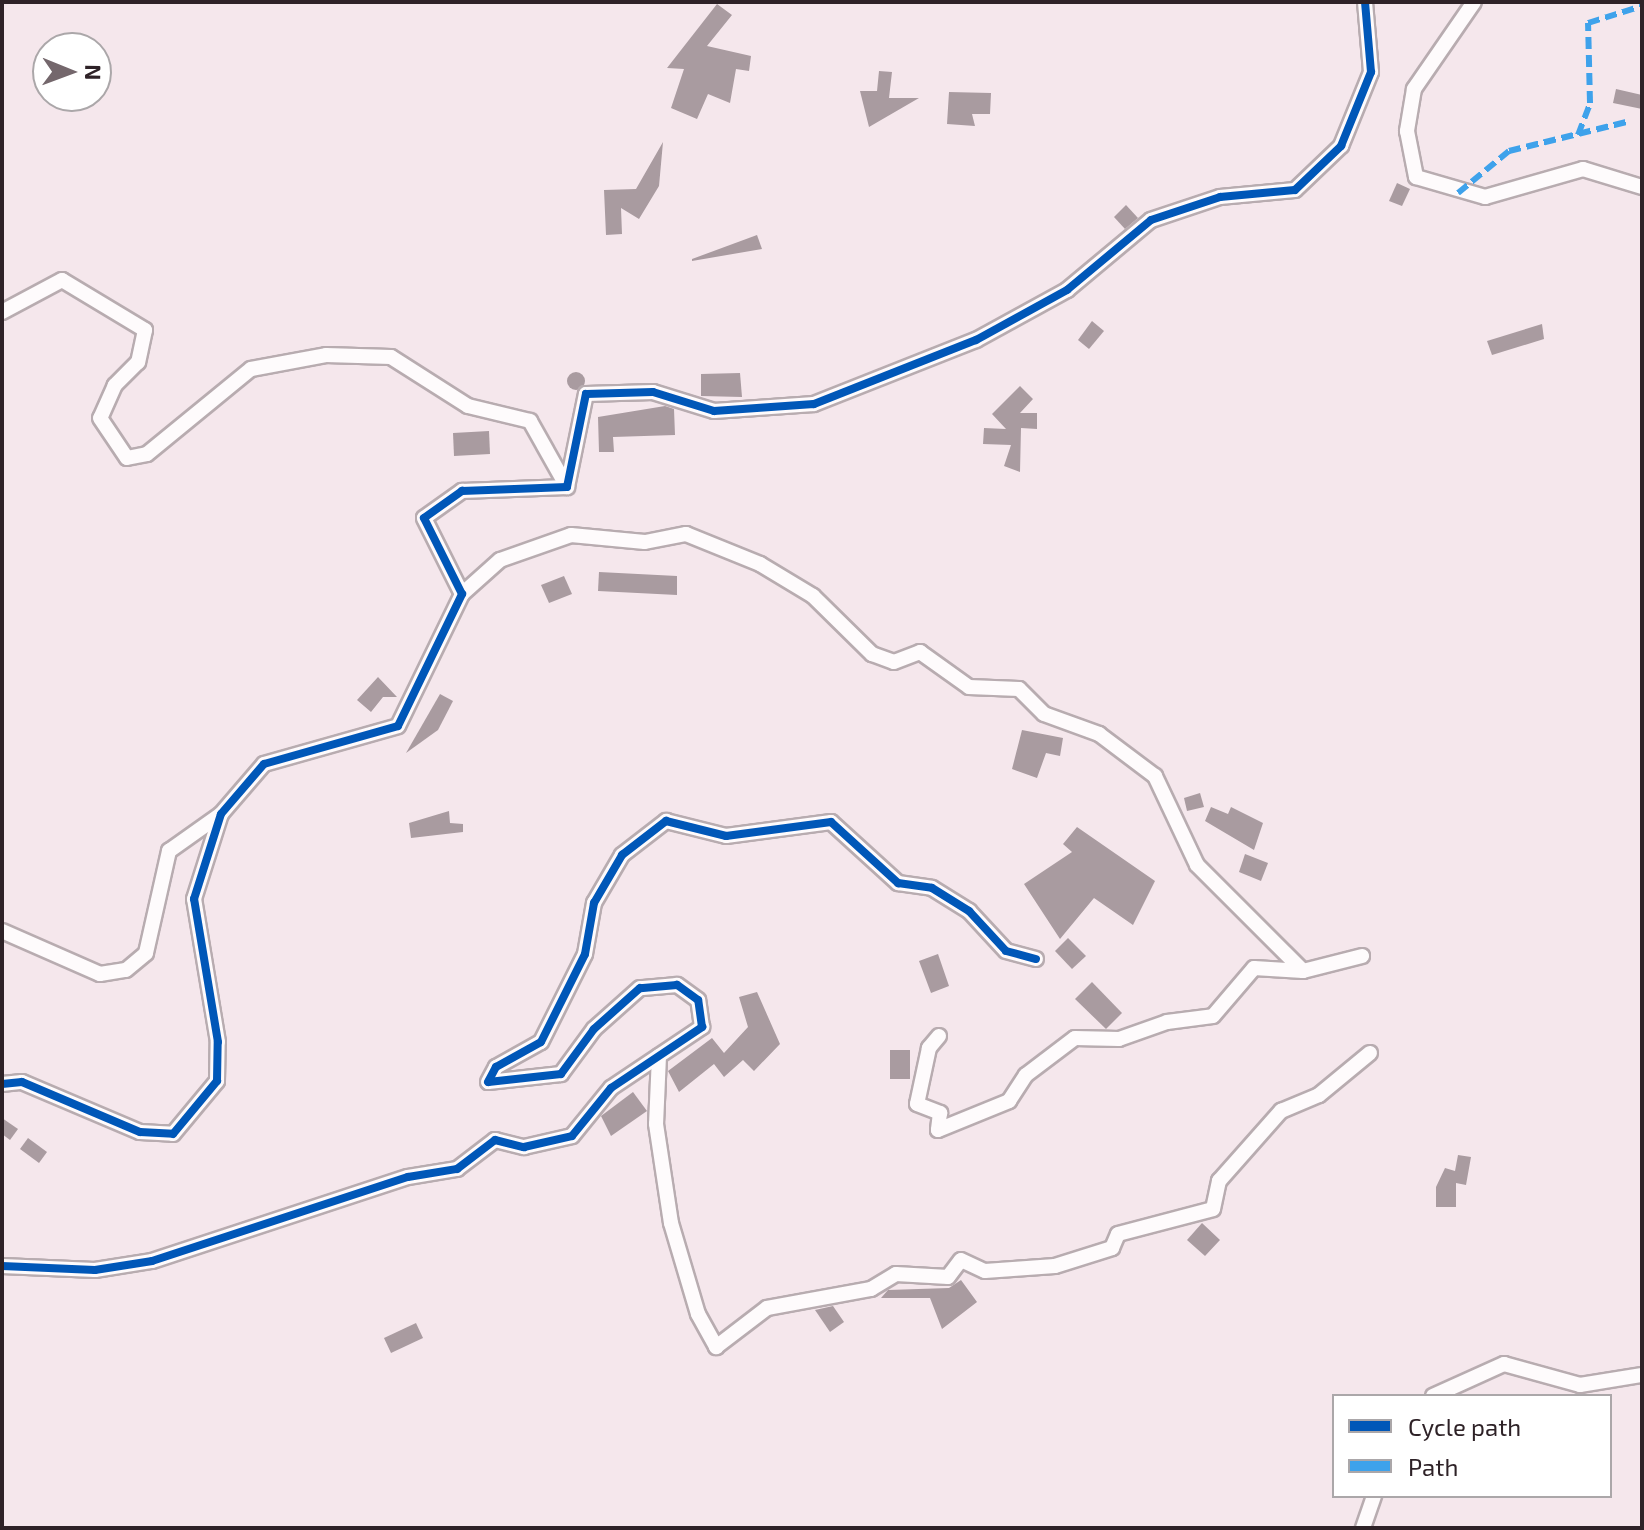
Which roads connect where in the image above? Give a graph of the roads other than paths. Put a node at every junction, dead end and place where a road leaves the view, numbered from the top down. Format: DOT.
graph roads {
  1 [pos="1365,2"];
  2 [pos="1474,2"];
  3 [pos="1642,187"];
  4 [pos="2,312"];
  5 [pos="567,487"];
  6 [pos="462,594"];
  7 [pos="221,814"];
  8 [pos="2,931"];
  9 [pos="1362,956"];
  10 [pos="1036,959"];
  11 [pos="1303,971"];
  12 [pos="939,1036"];
  13 [pos="1370,1053"];
  14 [pos="659,1056"];
  15 [pos="2,1084"];
  16 [pos="2,1266"];
  17 [pos="1642,1375"];
  18 [pos="1437,1394"];
  19 [pos="1373,1498"];
  20 [pos="1363,1528"];
  1 -- 5 [label="street"];
  2 -- 3 [label="street"];
  4 -- 5 [label="street"];
  5 -- 6 [label="street"];
  6 -- 7 [label="street"];
  6 -- 11 [label="street"];
  7 -- 8 [label="street"];
  7 -- 15 [label="street"];
  9 -- 11 [label="street"];
  10 -- 14 [label="street"];
  11 -- 12 [label="street"];
  13 -- 14 [label="street"];
  14 -- 16 [label="street"];
  17 -- 18 [label="street"];
  19 -- 20 [label="street"];
}
